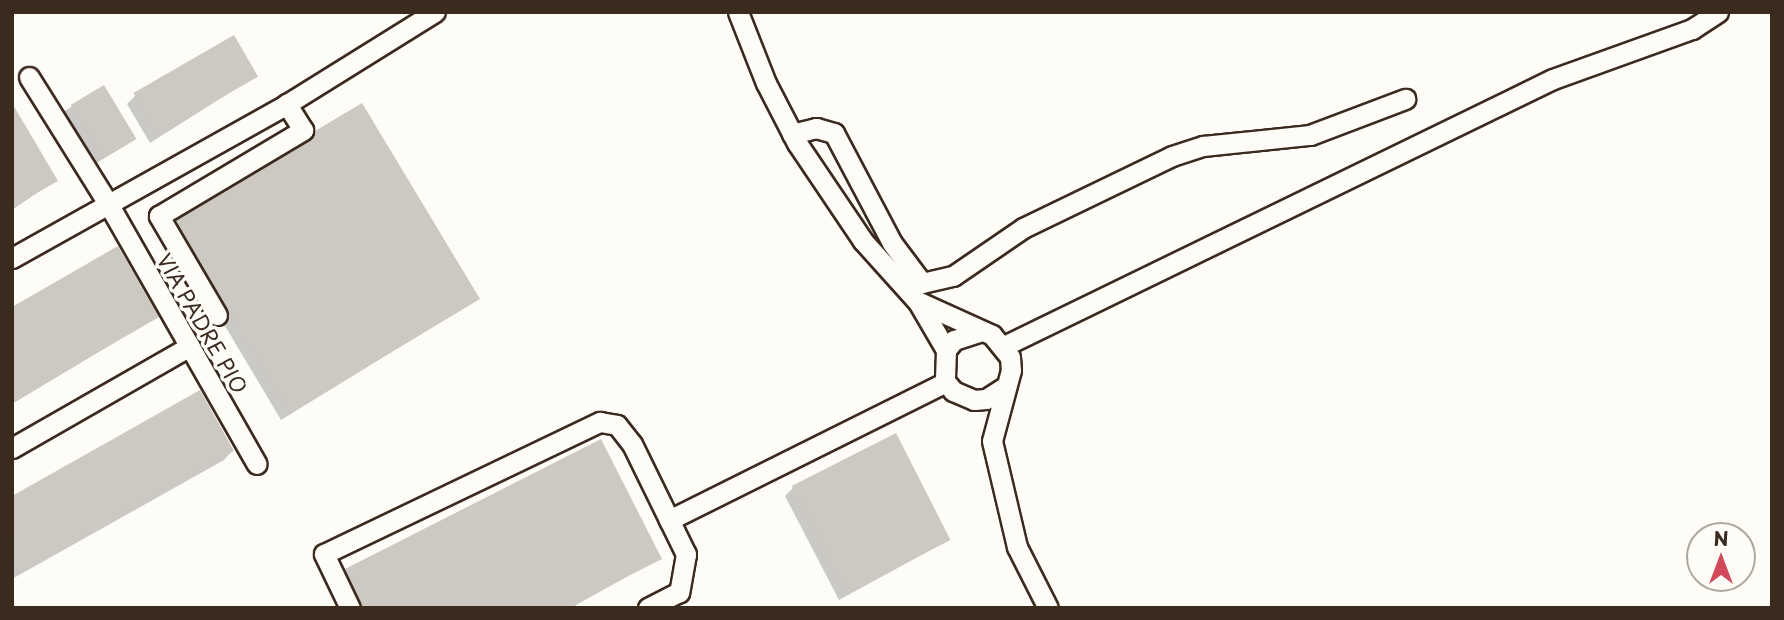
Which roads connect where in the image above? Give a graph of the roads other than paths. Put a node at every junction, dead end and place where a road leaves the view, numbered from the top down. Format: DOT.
graph roads {
  1 [pos="435,12"];
  2 [pos="738,12"];
  3 [pos="1718,12"];
  4 [pos="29,77"];
  5 [pos="1405,99"];
  6 [pos="287,104"];
  7 [pos="792,134"];
  8 [pos="109,205"];
  9 [pos="12,258"];
  10 [pos="918,294"];
  11 [pos="217,315"];
  12 [pos="979,332"];
  13 [pos="190,346"];
  14 [pos="1004,346"];
  15 [pos="946,350"];
  16 [pos="946,382"];
  17 [pos="1003,388"];
  18 [pos="974,400"];
  19 [pos="992,429"];
  20 [pos="12,448"];
  21 [pos="257,464"];
  22 [pos="669,520"];
  23 [pos="351,608"];
  24 [pos="648,608"];
  25 [pos="1048,608"];
  1 -- 6 [label="street"];
  2 -- 7 [label="street"];
  3 -- 14 [label="street"];
  4 -- 8 [label="street, VIA PADRE PIO"];
  5 -- 10 [label="street"];
  6 -- 8 [label="street"];
  6 -- 11 [label="street"];
  7 -- 10 [label="street"];
  7 -- 10 [label="street"];
  8 -- 9 [label="street"];
  8 -- 13 [label="street, VIA PADRE PIO"];
  10 -- 12 [label="street"];
  10 -- 15 [label="street"];
  12 -- 14 [label="street"];
  12 -- 15 [label="street"];
  13 -- 20 [label="street"];
  13 -- 21 [label="street, VIA PADRE PIO"];
  14 -- 17 [label="street"];
  15 -- 16 [label="street"];
  16 -- 18 [label="street"];
  16 -- 22 [label="street"];
  17 -- 18 [label="street"];
  17 -- 19 [label="street"];
  18 -- 19 [label="street"];
  19 -- 25 [label="street"];
  22 -- 23 [label="street"];
  22 -- 24 [label="street"];
}
